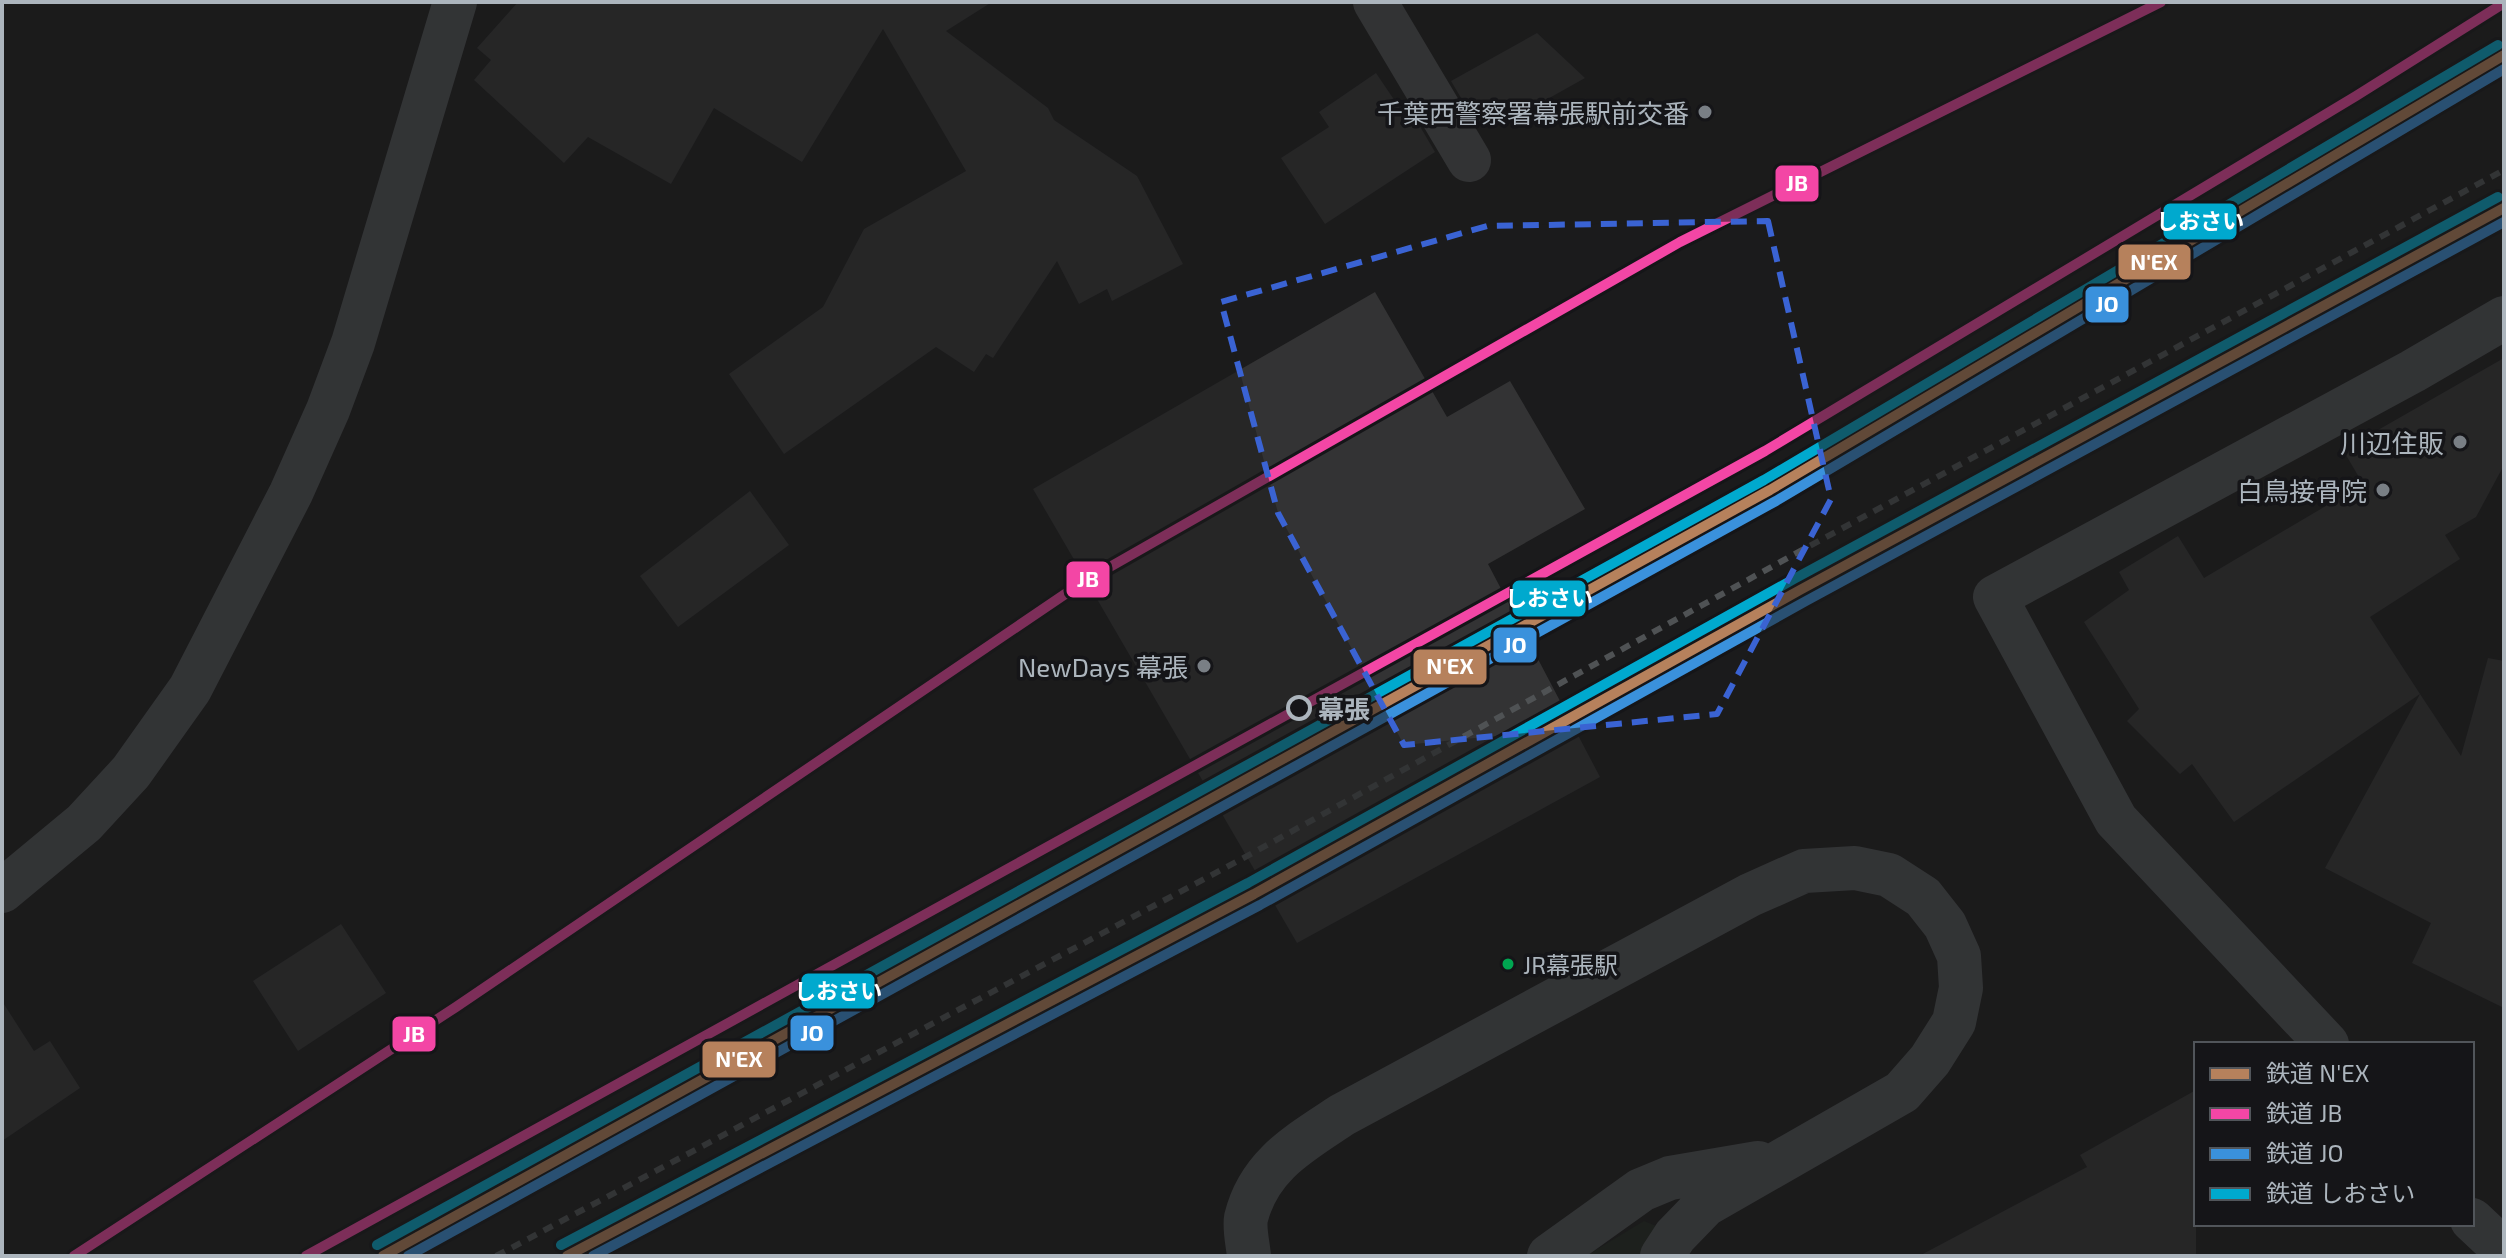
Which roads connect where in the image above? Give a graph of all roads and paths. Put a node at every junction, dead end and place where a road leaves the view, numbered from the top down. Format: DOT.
graph roads {
  1 [pos="455,2"];
  2 [pos="1375,2"];
  3 [pos="1469,160"];
  4 [pos="2504,318"];
  5 [pos="2,891"];
  6 [pos="2325,1042"];
  7 [pos="1788,1158"];
  8 [pos="2474,1222"];
  9 [pos="2504,1250"];
  10 [pos="1249,1256"];
  11 [pos="1549,1256"];
  12 [pos="1662,1256"];
  1 -- 5 [label="street"];
  2 -- 3 [label="main road"];
  4 -- 6 [label="street"];
  7 -- 10 [label="street"];
  7 -- 11 [label="street"];
  7 -- 12 [label="street"];
  8 -- 9 [label="street"];
}
